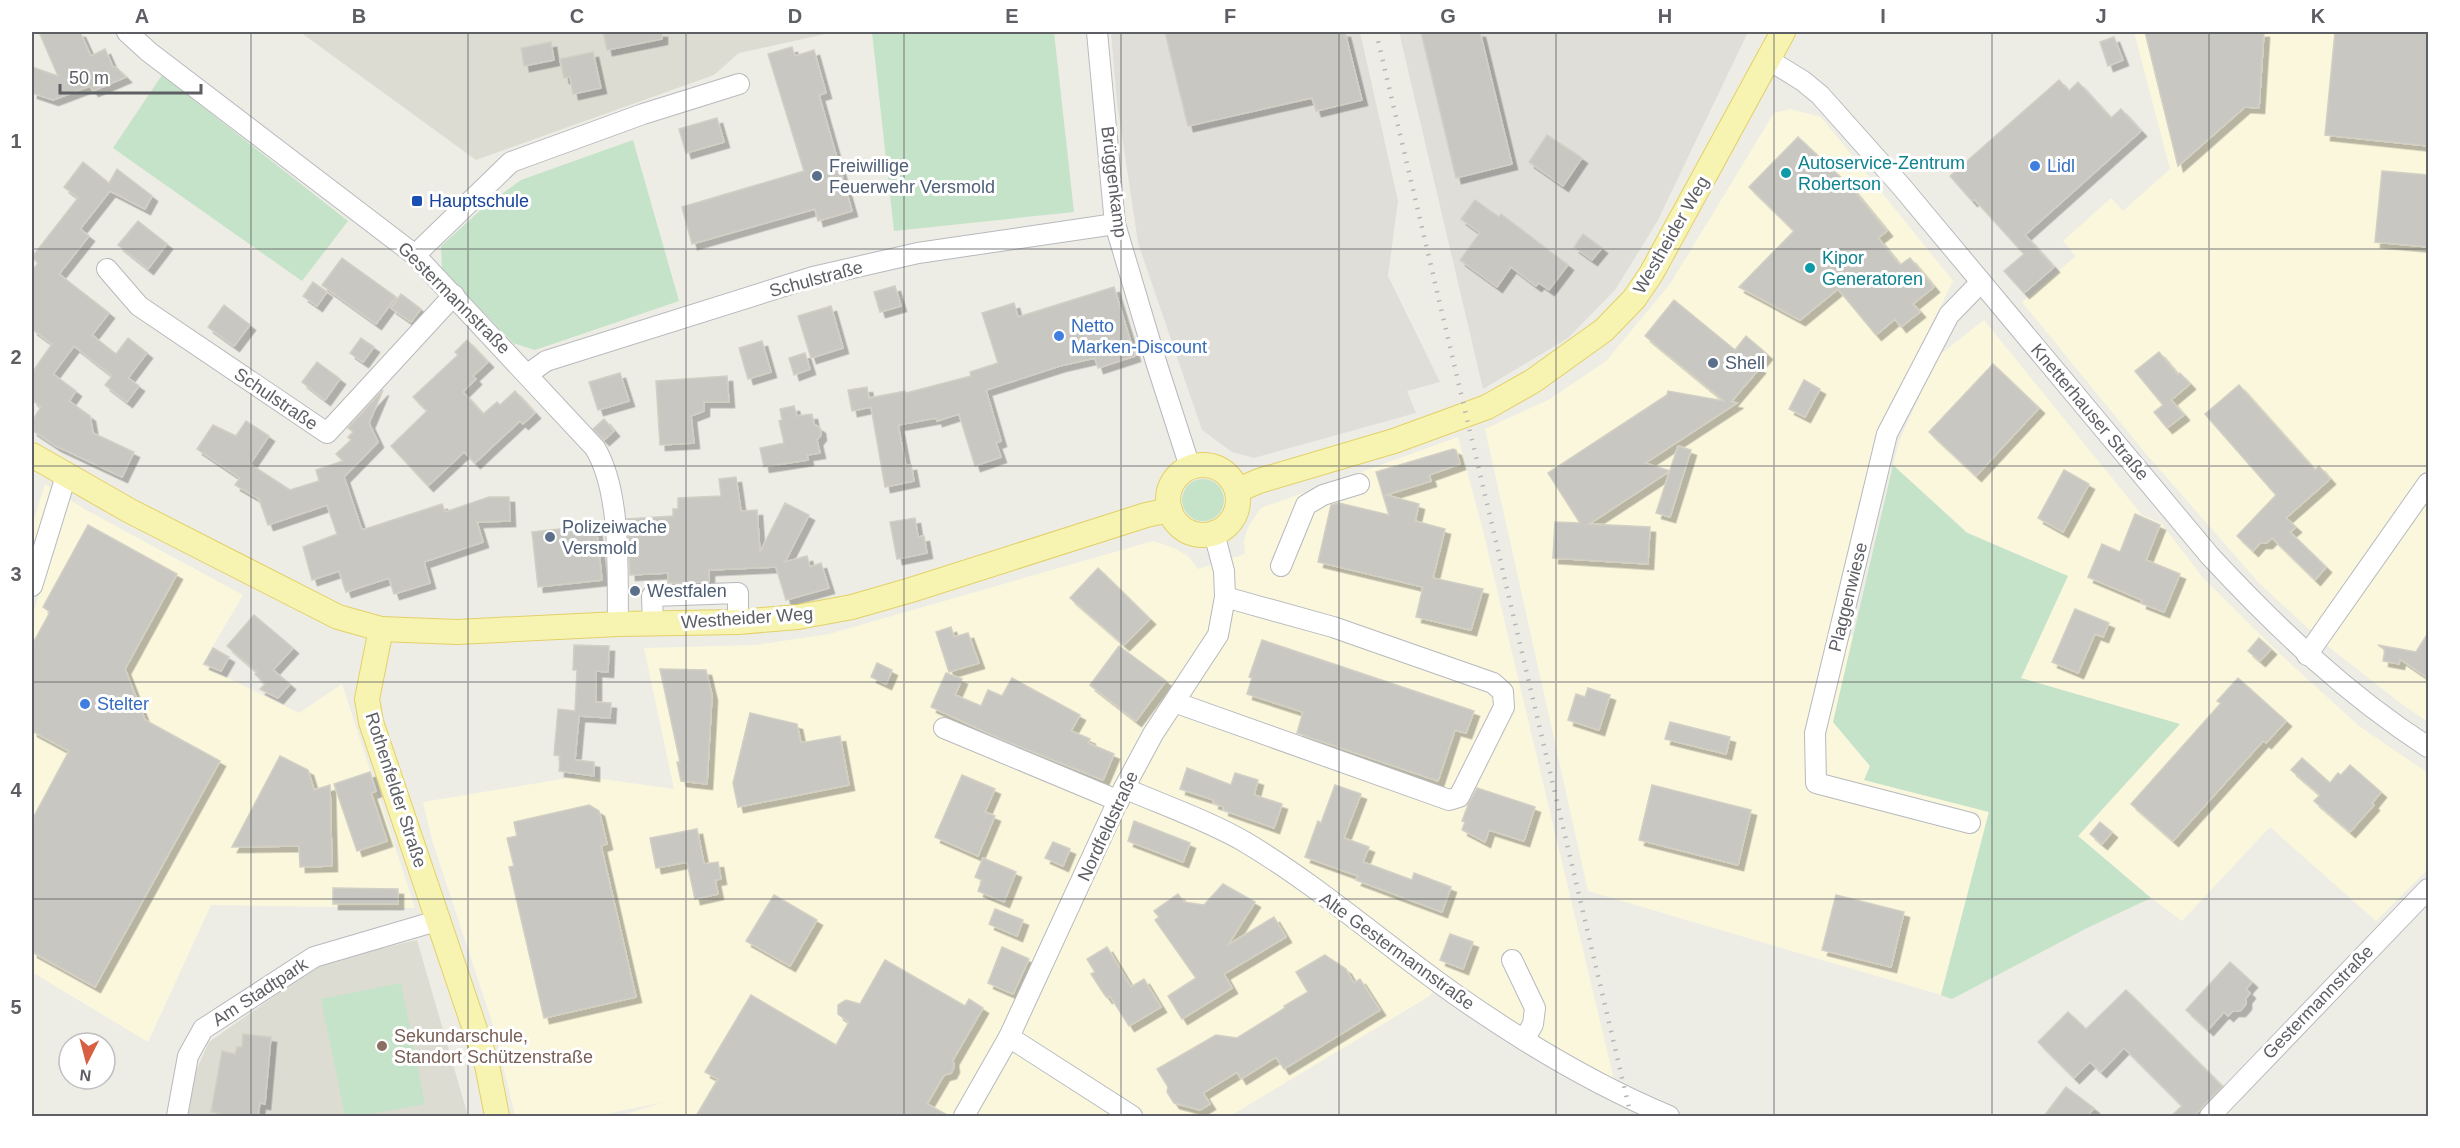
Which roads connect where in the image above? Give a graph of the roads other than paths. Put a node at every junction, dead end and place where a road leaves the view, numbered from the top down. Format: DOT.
graph roads {
  1 [pos="127,32"];
  2 [pos="1097,32"];
  3 [pos="1783,32"];
  4 [pos="1769,60"];
  5 [pos="739,84"];
  6 [pos="1115,224"];
  7 [pos="415,255"];
  8 [pos="107,269"];
  9 [pos="1981,282"];
  10 [pos="454,295"];
  11 [pos="528,374"];
  12 [pos="32,455"];
  13 [pos="1190,466"];
  14 [pos="1308,466"];
  15 [pos="66,476"];
  16 [pos="2428,483"];
  17 [pos="1359,484"];
  18 [pos="1238,490"];
  19 [pos="1323,495"];
  20 [pos="1170,510"];
  21 [pos="1214,533"];
  22 [pos="1281,566"];
  23 [pos="32,586"];
  24 [pos="1226,597"];
  25 [pos="618,624"];
  26 [pos="381,629"];
  27 [pos="2307,655"];
  28 [pos="1174,702"];
  29 [pos="944,728"];
  30 [pos="2428,747"];
  31 [pos="1121,794"];
  32 [pos="1970,823"];
  33 [pos="2428,889"];
  34 [pos="440,921"];
  35 [pos="1512,960"];
  36 [pos="1009,1037"];
  37 [pos="1524,1040"];
  38 [pos="177,1116"];
  39 [pos="497,1116"];
  40 [pos="964,1116"];
  41 [pos="1132,1116"];
  42 [pos="1669,1116"];
  43 [pos="2210,1116"];
  1 -- 7 [label="street, Gestermannstraße"];
  2 -- 6 [label="street, Brüggenkamp"];
  3 -- 4 [label="main road, Westheider Weg"];
  4 -- 9 [label="street, Knetterhauser Straße"];
  4 -- 14 [label="main road, Westheider Weg"];
  5 -- 7 [label="street"];
  6 -- 11 [label="street, Schulstraße"];
  6 -- 13 [label="street, Brüggenkamp"];
  7 -- 10 [label="street, Gestermannstraße"];
  8 -- 10 [label="street, Schulstraße"];
  9 -- 27 [label="street, Knetterhauser Straße"];
  9 -- 32 [label="street, Plaggenwiese"];
  10 -- 11 [label="street, Gestermannstraße"];
  11 -- 25 [label="street, Gestermannstraße"];
  12 -- 15 [label="main road"];
  13 -- 18 [label="main road"];
  13 -- 20 [label="main road"];
  14 -- 18 [label="main road, Westheider Weg"];
  14 -- 19 [label="street"];
  15 -- 23 [label="street"];
  15 -- 26 [label="main road"];
  16 -- 27 [label="street"];
  17 -- 19 [label="street"];
  18 -- 21 [label="main road"];
  19 -- 22 [label="street"];
  20 -- 21 [label="main road"];
  20 -- 25 [label="main road, Westheider Weg"];
  21 -- 24 [label="street, Nordfeldstraße"];
  24 -- 28 [label="street, Nordfeldstraße"];
  24 -- 28 [label="street"];
  25 -- 26 [label="main road, Westheider Weg"];
  26 -- 34 [label="main road, Rothenfelder Straße"];
  27 -- 30 [label="street, Knetterhauser Straße"];
  28 -- 31 [label="street, Nordfeldstraße"];
  29 -- 31 [label="street, Alte Gestermannstraße"];
  31 -- 36 [label="street, Nordfeldstraße"];
  31 -- 37 [label="street, Alte Gestermannstraße"];
  33 -- 43 [label="street, Gestermannstraße"];
  34 -- 38 [label="street, Am Stadtpark"];
  34 -- 39 [label="main road, Rothenfelder Straße"];
  35 -- 37 [label="street"];
  36 -- 40 [label="street, Nordfeldstraße"];
  36 -- 41 [label="street"];
  37 -- 42 [label="street, Alte Gestermannstraße"];
}
